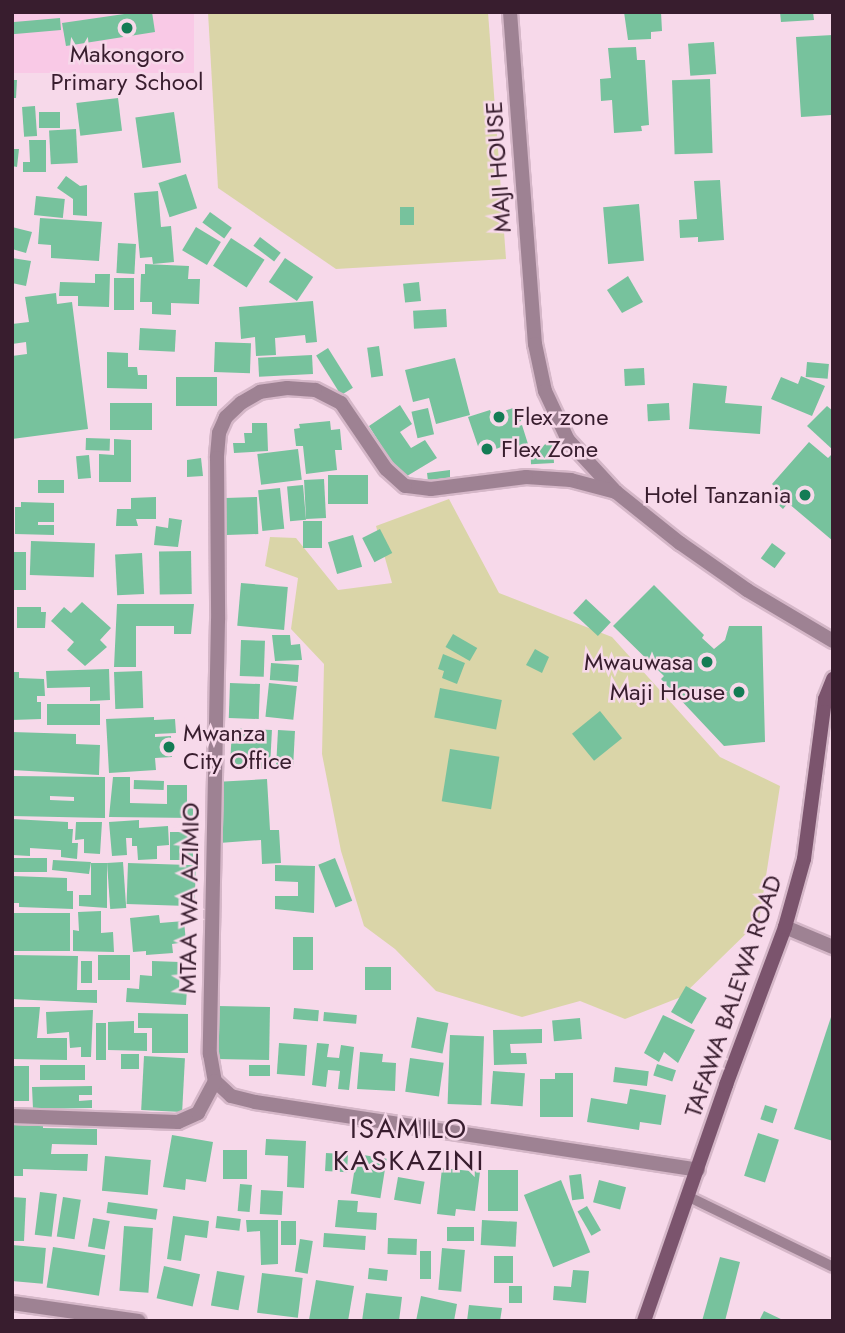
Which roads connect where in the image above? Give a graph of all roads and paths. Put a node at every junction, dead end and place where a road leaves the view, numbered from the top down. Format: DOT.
graph roads {
  1 [pos="510,12"];
  2 [pos="616,492"];
  3 [pos="833,641"];
  4 [pos="833,679"];
  5 [pos="785,928"];
  6 [pos="833,947"];
  7 [pos="215,1082"];
  8 [pos="12,1115"];
  9 [pos="698,1170"];
  10 [pos="689,1198"];
  11 [pos="833,1267"];
  12 [pos="12,1303"];
  13 [pos="139,1321"];
  14 [pos="644,1321"];
  1 -- 2 [label="street, MAJI HOUSE"];
  2 -- 3 [label="street, MAJI HOUSE"];
  2 -- 7 [label="street, MTAA WA AZIMIO"];
  4 -- 5 [label="main road, TAFAWA BALEWA ROAD"];
  5 -- 6 [label="street"];
  5 -- 9 [label="main road, TAFAWA BALEWA ROAD"];
  7 -- 8 [label="street"];
  7 -- 9 [label="street"];
  9 -- 10 [label="main road, TAFAWA BALEWA ROAD"];
  10 -- 11 [label="lane"];
  10 -- 14 [label="main road, TAFAWA BALEWA ROAD"];
  12 -- 13 [label="street"];
}
